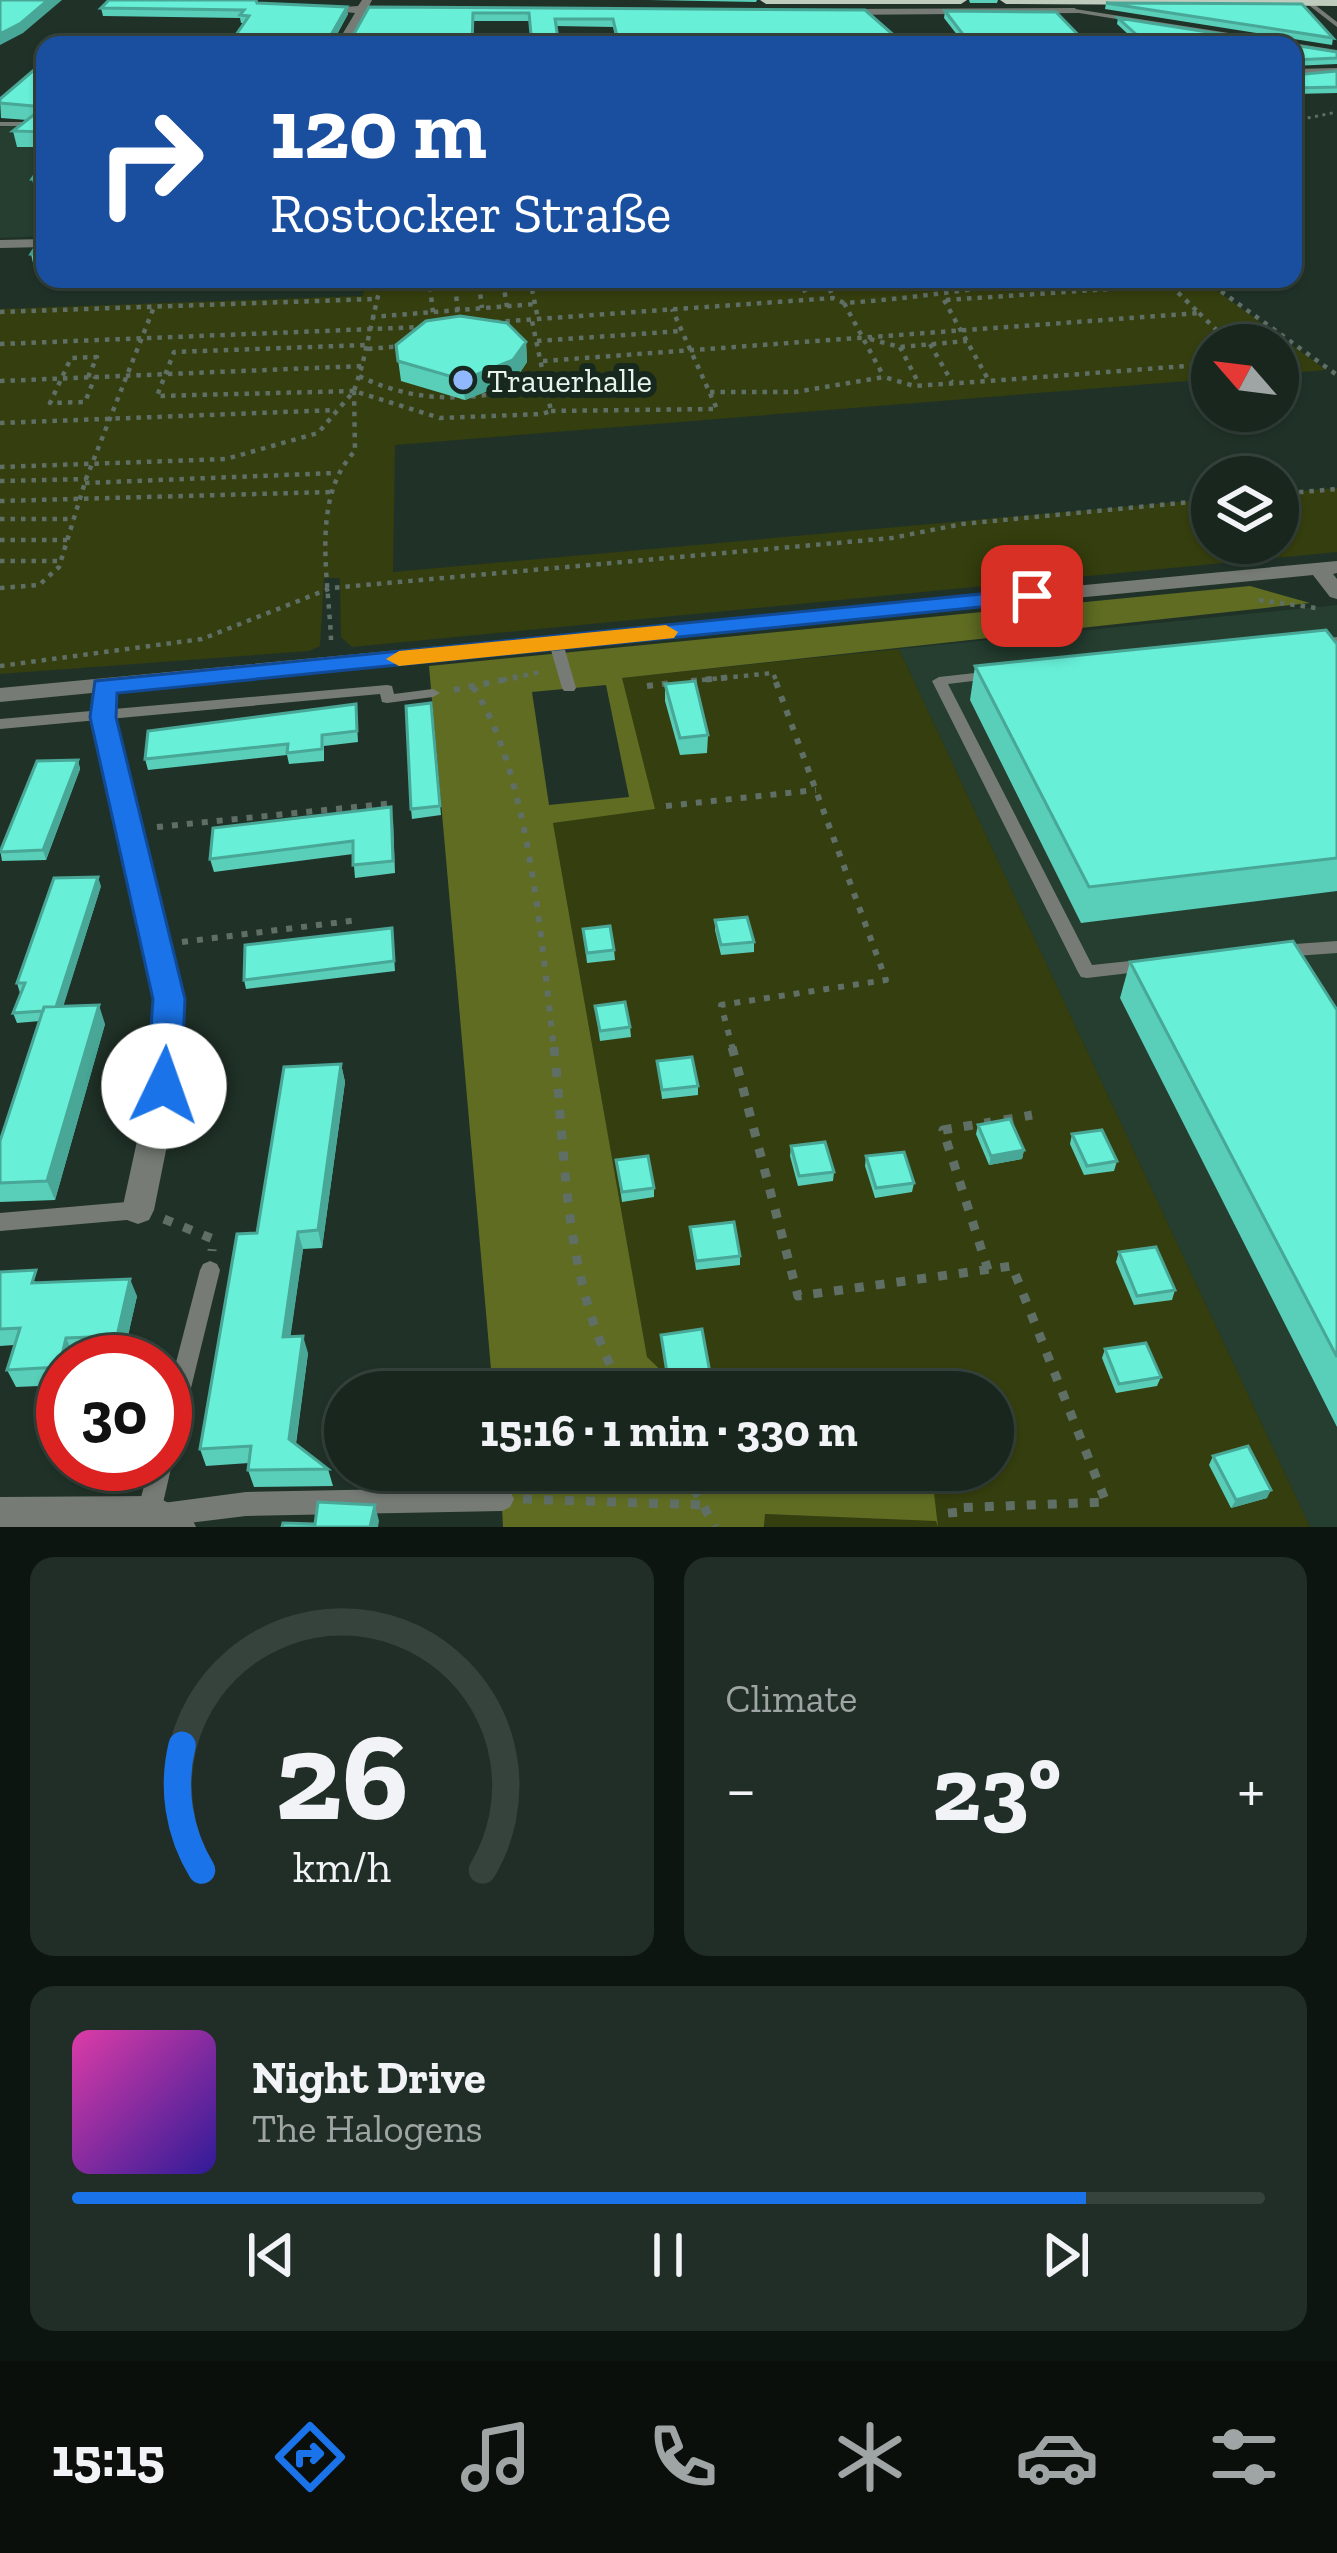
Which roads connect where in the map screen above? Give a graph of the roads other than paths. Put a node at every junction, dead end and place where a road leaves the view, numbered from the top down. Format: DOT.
graph roads {
  1 [pos="766,0"];
  2 [pos="962,0"];
  3 [pos="1006,0"];
  4 [pos="1131,1"];
  5 [pos="1307,2"];
  6 [pos="1337,2"];
  7 [pos="865,4"];
  8 [pos="364,5"];
  9 [pos="307,9"];
  10 [pos="406,10"];
  11 [pos="1076,10"];
  12 [pos="754,11"];
  13 [pos="884,25"];
  14 [pos="1337,25"];
  15 [pos="347,36"];
  16 [pos="1238,36"];
  17 [pos="1302,46"];
  18 [pos="1337,52"];
  19 [pos="1337,72"];
  20 [pos="1302,73"];
  21 [pos="0,124"];
  22 [pos="36,124"];
  23 [pos="36,243"];
  24 [pos="0,244"];
  25 [pos="1327,568"];
  26 [pos="1332,601"];
  27 [pos="1337,641"];
  28 [pos="556,643"];
  29 [pos="1319,643"];
  30 [pos="1295,645"];
  31 [pos="1337,666"];
  32 [pos="1010,674"];
  33 [pos="104,686"];
  34 [pos="569,688"];
  35 [pos="433,693"];
  36 [pos="0,695"];
  37 [pos="103,717"];
  38 [pos="0,724"];
  39 [pos="1337,947"];
  40 [pos="1268,952"];
  41 [pos="1178,962"];
  42 [pos="138,1209"];
  43 [pos="0,1222"];
  44 [pos="210,1270"];
  45 [pos="192,1342"];
  46 [pos="502,1499"];
  47 [pos="0,1516"];
  48 [pos="160,1519"];
  1 -- 7 [label="main road"];
  2 -- 7 [label="main road"];
  3 -- 4 [label="main road"];
  4 -- 5 [label="main road"];
  5 -- 6 [label="main road"];
  5 -- 14 [label="lane"];
  7 -- 11 [label="street"];
  7 -- 12 [label="street"];
  7 -- 13 [label="street"];
  8 -- 9 [label="street"];
  8 -- 10 [label="street"];
  8 -- 15 [label="street"];
  11 -- 16 [label="lane"];
  17 -- 18 [label="lane"];
  19 -- 20 [label="street"];
  21 -- 22 [label="lane"];
  23 -- 24 [label="street"];
  25 -- 26 [label="street"];
  25 -- 28 [label="street"];
  27 -- 29 [label="lane"];
  28 -- 33 [label="street"];
  28 -- 34 [label="lane"];
  29 -- 30 [label="lane"];
  29 -- 31 [label="lane"];
  32 -- 41 [label="lane"];
  33 -- 36 [label="street"];
  33 -- 37 [label="street"];
  35 -- 37 [label="lane"];
  37 -- 38 [label="lane"];
  37 -- 42 [label="street"];
  39 -- 40 [label="lane"];
  42 -- 43 [label="lane"];
  44 -- 45 [label="lane"];
  46 -- 48 [label="lane"];
  47 -- 48 [label="street"];
}
